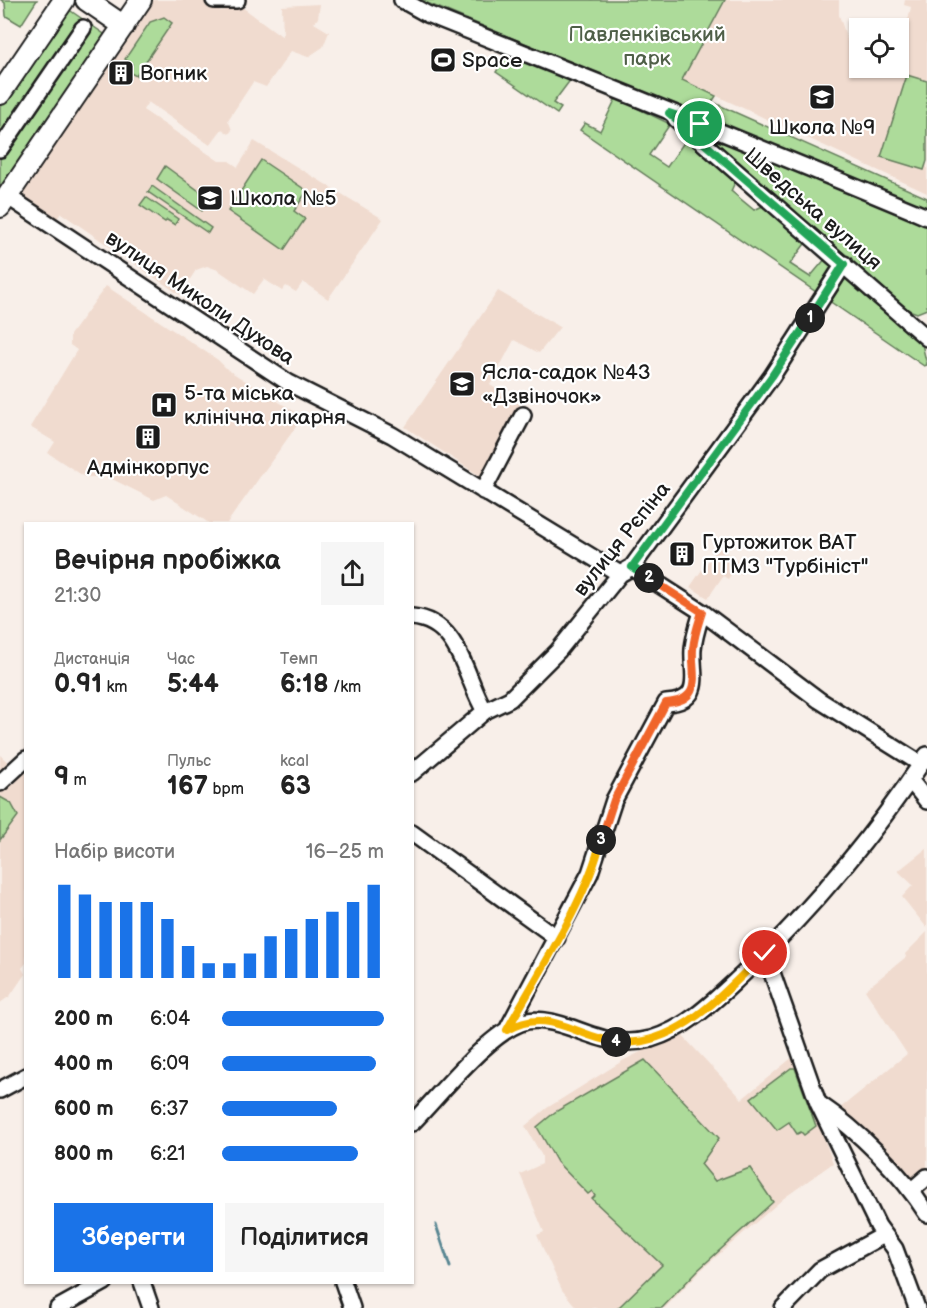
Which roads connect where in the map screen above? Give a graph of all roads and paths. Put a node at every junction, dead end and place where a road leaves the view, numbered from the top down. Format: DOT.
graph roads {
  1 [pos="64,0"];
  2 [pos="87,0"];
  3 [pos="141,0"];
  4 [pos="214,0"];
  5 [pos="237,0"];
  6 [pos="402,0"];
  7 [pos="124,26"];
  8 [pos="83,28"];
  9 [pos="0,94"];
  10 [pos="669,113"];
  11 [pos="0,149"];
  12 [pos="4,202"];
  13 [pos="927,217"];
  14 [pos="844,264"];
  15 [pos="927,338"];
  16 [pos="523,415"];
  17 [pos="483,491"];
  18 [pos="626,571"];
  19 [pos="702,612"];
  20 [pos="414,618"];
  21 [pos="485,711"];
  22 [pos="924,759"];
  23 [pos="24,761"];
  24 [pos="414,771"];
  25 [pos="910,780"];
  26 [pos="0,783"];
  27 [pos="927,801"];
  28 [pos="414,834"];
  29 [pos="557,938"];
  30 [pos="765,953"];
  31 [pos="507,1030"];
  32 [pos="24,1077"];
  33 [pos="0,1090"];
  34 [pos="818,1103"];
  35 [pos="414,1121"];
  36 [pos="927,1177"];
  37 [pos="911,1191"];
  38 [pos="927,1214"];
  39 [pos="884,1235"];
  40 [pos="101,1284"];
  41 [pos="143,1284"];
  42 [pos="344,1284"];
  43 [pos="58,1308"];
  44 [pos="151,1308"];
  45 [pos="352,1308"];
  46 [pos="783,1308"];
  47 [pos="917,1308"];
  1 -- 9 [label="main road"];
  2 -- 7 [label="main road"];
  3 -- 7 [label="main road"];
  4 -- 5 [label="street"];
  6 -- 10 [label="street, Шведська вулиця"];
  7 -- 12 [label="main road"];
  8 -- 11 [label="street"];
  10 -- 13 [label="street, Шведська вулиця"];
  10 -- 14 [label="street, Шведська вулиця"];
  12 -- 17 [label="street, вулиця Миколи Духова"];
  14 -- 15 [label="street, Шведська вулиця"];
  14 -- 18 [label="street, вулиця Рєпіна"];
  16 -- 17 [label="street"];
  17 -- 18 [label="street, вулиця Миколи Духова"];
  18 -- 19 [label="street, вулиця Миколи Духова"];
  18 -- 21 [label="street, вулиця Рєпіна"];
  19 -- 22 [label="street, вулиця Миколи Духова"];
  19 -- 29 [label="street"];
  20 -- 21 [label="street"];
  21 -- 24 [label="street, вулиця Рєпіна"];
  22 -- 25 [label="street"];
  23 -- 26 [label="street"];
  25 -- 27 [label="street"];
  25 -- 30 [label="street"];
  28 -- 29 [label="street"];
  29 -- 31 [label="street"];
  30 -- 31 [label="street"];
  30 -- 34 [label="street"];
  31 -- 35 [label="street"];
  32 -- 33 [label="street"];
  34 -- 37 [label="street"];
  34 -- 39 [label="street"];
  36 -- 37 [label="street"];
  37 -- 38 [label="street"];
  39 -- 46 [label="street"];
  39 -- 47 [label="street"];
  40 -- 43 [label="street"];
  41 -- 44 [label="street"];
  42 -- 45 [label="street"];
}
